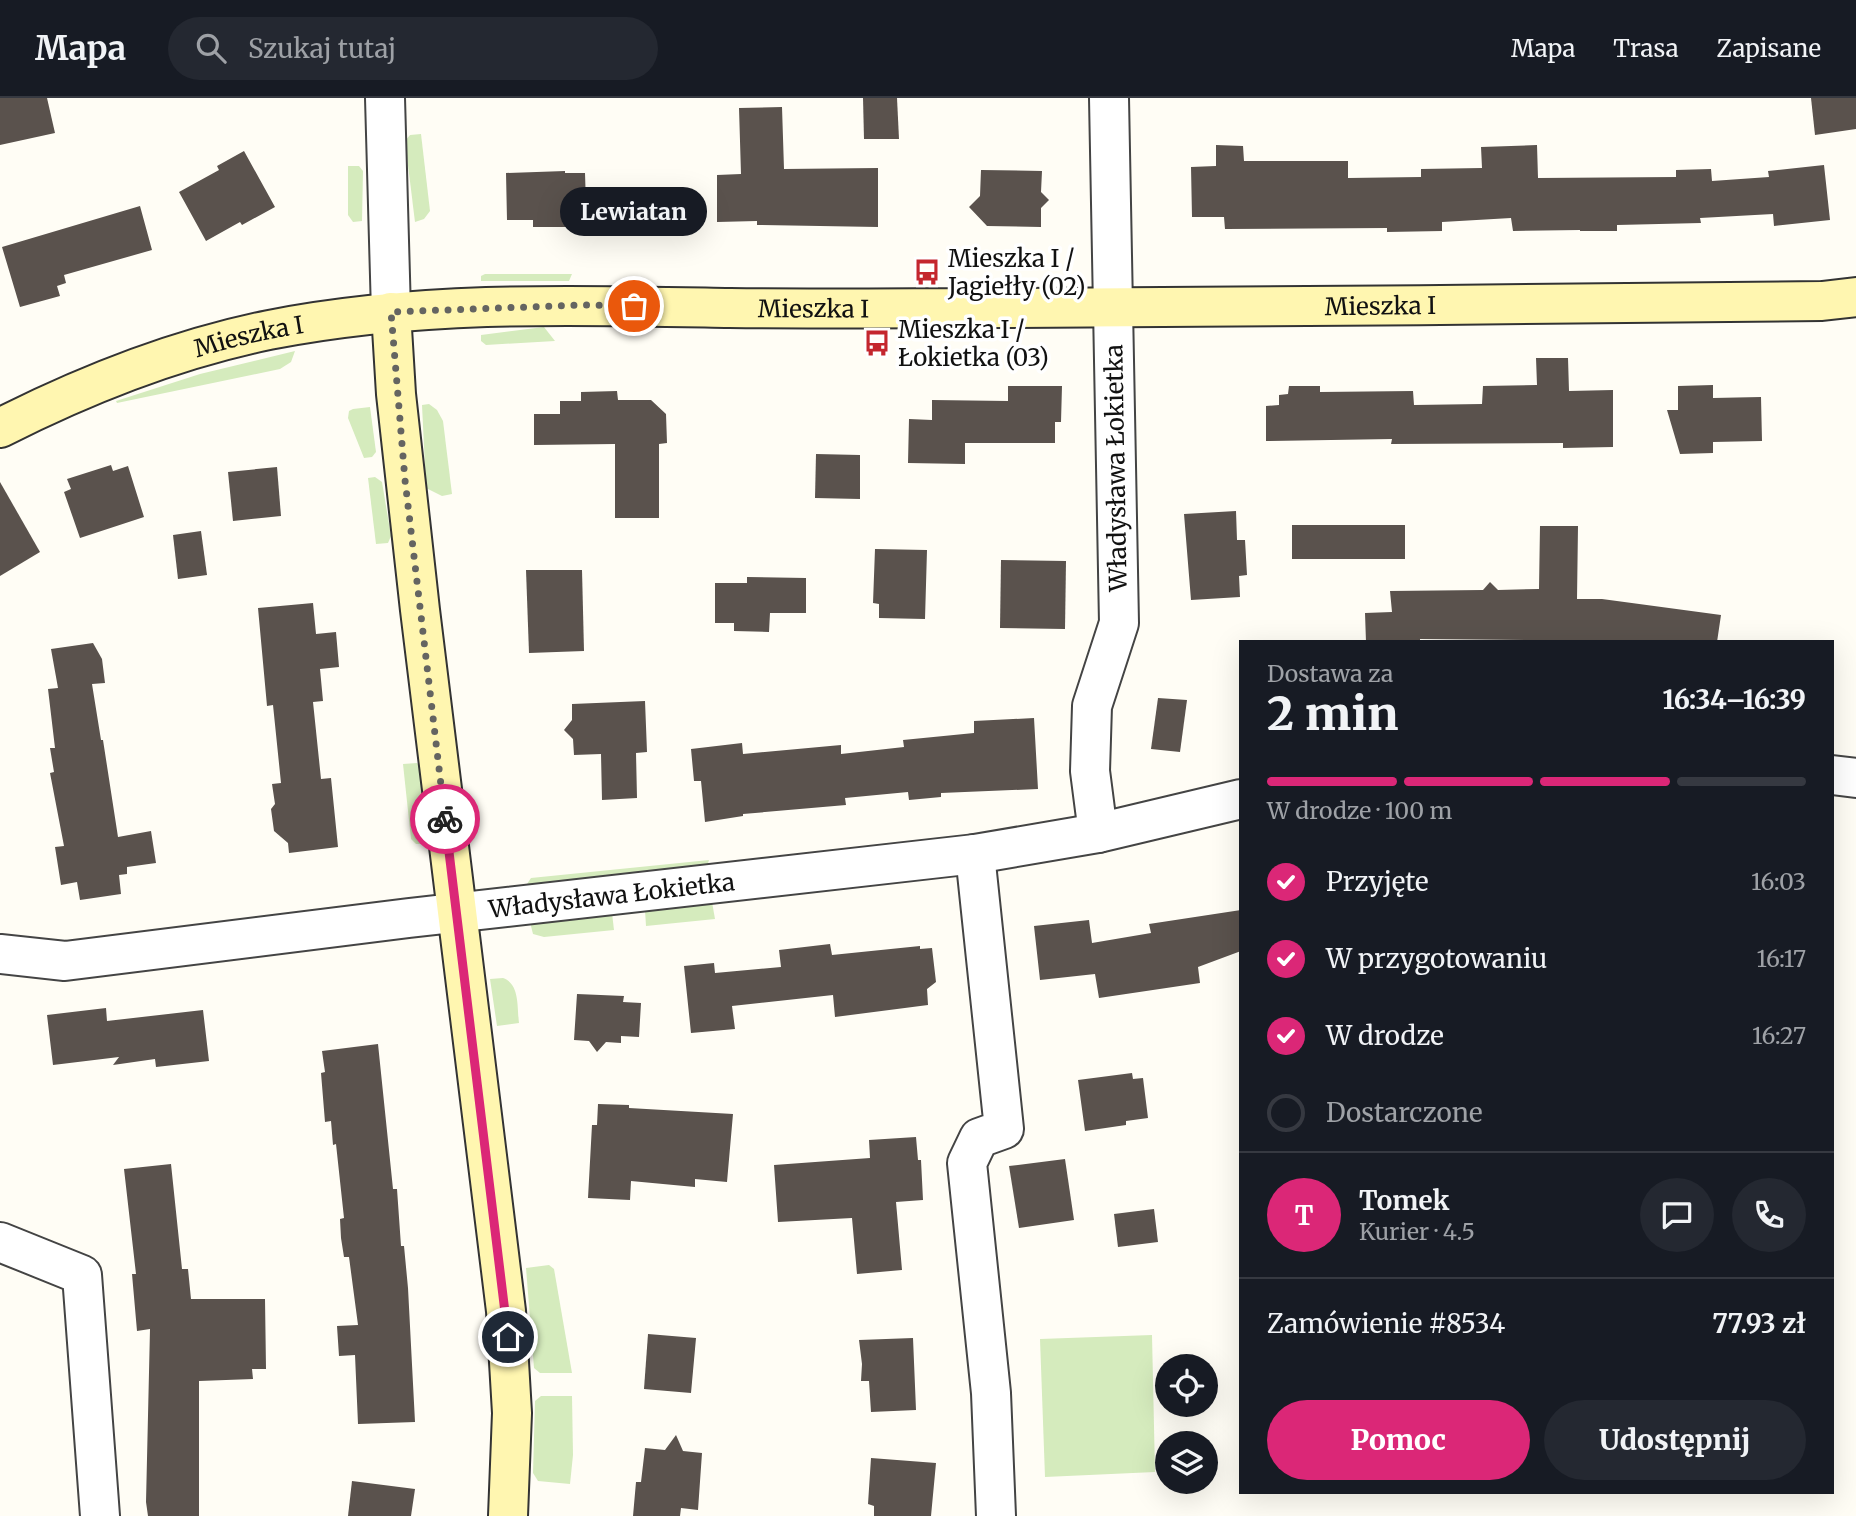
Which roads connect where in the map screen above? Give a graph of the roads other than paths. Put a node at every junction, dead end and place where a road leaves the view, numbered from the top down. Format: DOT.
graph roads {
  1 [pos="385,98"];
  2 [pos="1110,98"];
  3 [pos="1856,297"];
  4 [pos="1113,306"];
  5 [pos="391,312"];
  6 [pos="0,428"];
  7 [pos="1834,775"];
  8 [pos="1856,778"];
  9 [pos="1239,799"];
  10 [pos="1098,833"];
  11 [pos="975,854"];
  12 [pos="456,914"];
  13 [pos="0,954"];
  14 [pos="0,1242"];
  15 [pos="100,1516"];
  16 [pos="508,1516"];
  17 [pos="996,1516"];
  1 -- 5 [label="street"];
  2 -- 4 [label="street, Władysława Łokietka"];
  3 -- 4 [label="street, Mieszka I"];
  4 -- 5 [label="street, Mieszka I"];
  4 -- 10 [label="street, Władysława Łokietka"];
  5 -- 6 [label="street, Mieszka I"];
  5 -- 12 [label="street"];
  7 -- 8 [label="street"];
  9 -- 10 [label="street, Władysława Łokietka"];
  10 -- 11 [label="street, Władysława Łokietka"];
  11 -- 12 [label="street, Władysława Łokietka"];
  11 -- 17 [label="street"];
  12 -- 13 [label="street, Władysława Łokietka"];
  12 -- 16 [label="street"];
  14 -- 15 [label="street"];
}
